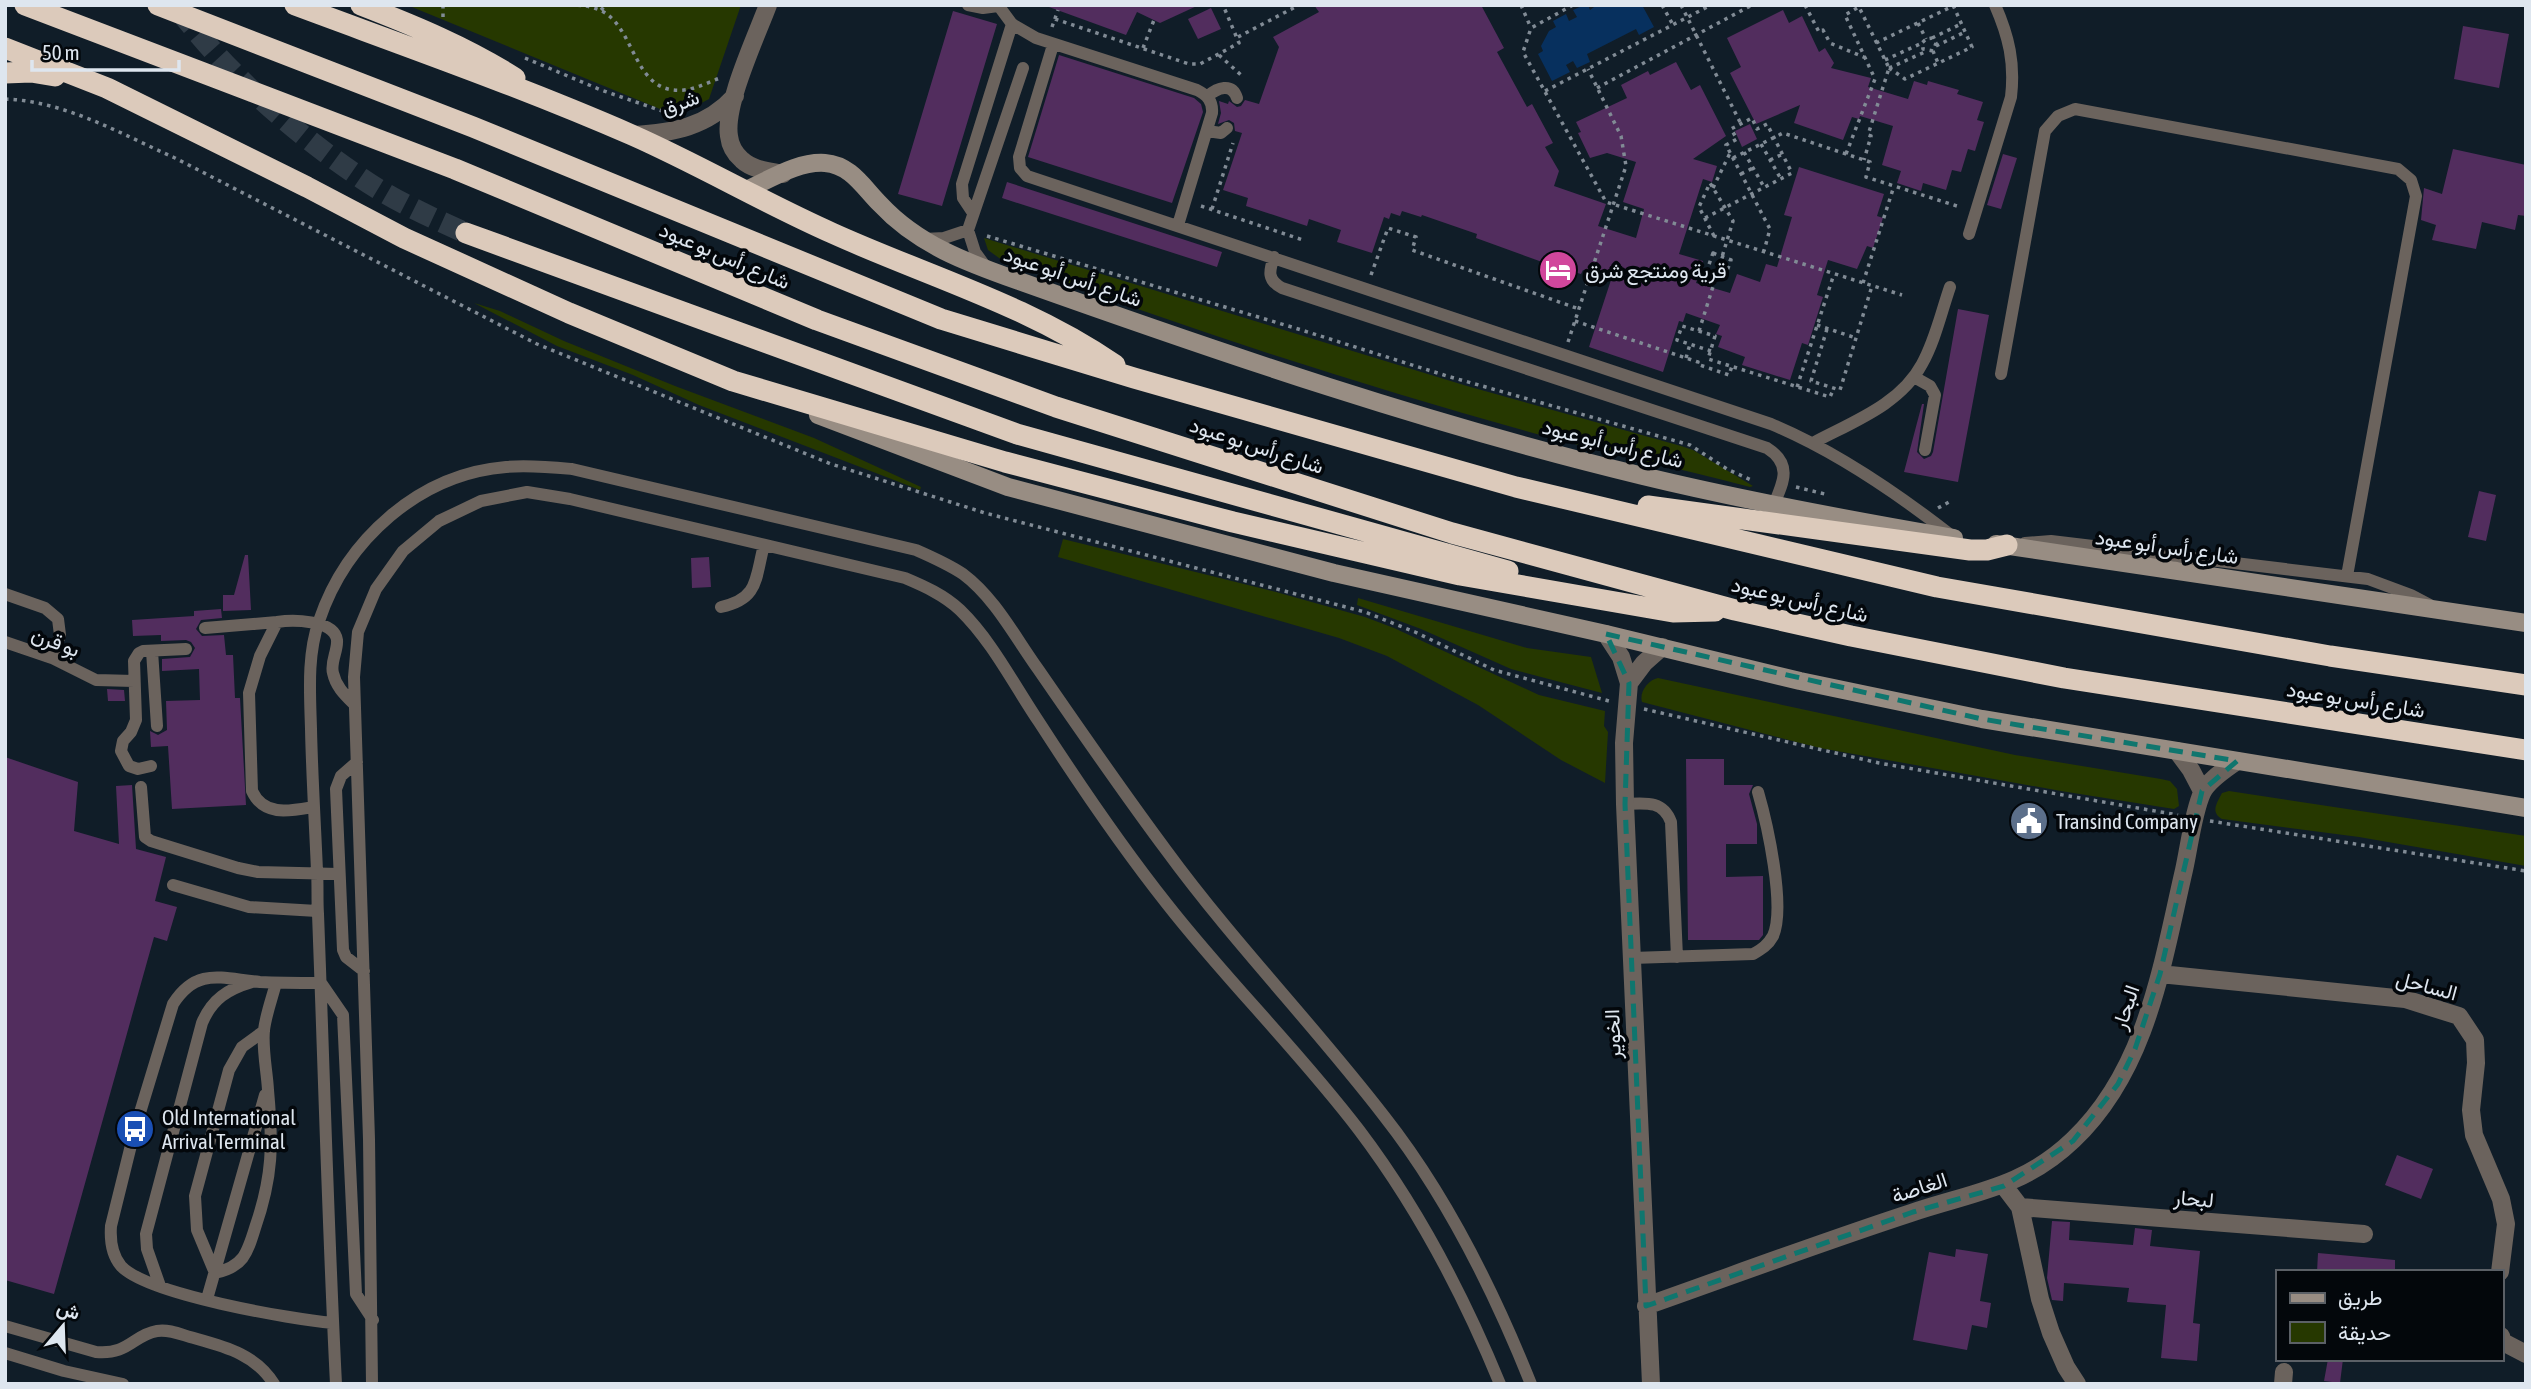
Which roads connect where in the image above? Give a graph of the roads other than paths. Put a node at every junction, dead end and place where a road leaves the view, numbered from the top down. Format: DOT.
graph roads {
  1 [pos="158,5"];
  2 [pos="295,5"];
  3 [pos="361,5"];
  4 [pos="768,5"];
  5 [pos="968,5"];
  6 [pos="1995,5"];
  7 [pos="998,6"];
  8 [pos="31,8"];
  9 [pos="1012,24"];
  10 [pos="1053,45"];
  11 [pos="5,48"];
  12 [pos="1023,68"];
  13 [pos="5,73"];
  14 [pos="738,87"];
  15 [pos="539,96"];
  16 [pos="1208,96"];
  17 [pos="1237,97"];
  18 [pos="142,106"];
  19 [pos="1232,130"];
  20 [pos="1206,131"];
  21 [pos="633,135"];
  22 [pos="783,174"];
  23 [pos="746,190"];
  24 [pos="973,213"];
  25 [pos="1178,225"];
  26 [pos="968,230"];
  27 [pos="466,233"];
  28 [pos="1969,234"];
  29 [pos="918,238"];
  30 [pos="1274,257"];
  31 [pos="989,270"];
  32 [pos="1950,287"];
  33 [pos="1564,354"];
  34 [pos="2001,374"];
  35 [pos="1914,377"];
  36 [pos="1134,378"];
  37 [pos="1556,378"];
  38 [pos="733,381"];
  39 [pos="1813,443"];
  40 [pos="1925,450"];
  41 [pos="1516,487"];
  42 [pos="1773,504"];
  43 [pos="1955,538"];
  44 [pos="764,545"];
  45 [pos="2007,545"];
  46 [pos="2347,576"];
  47 [pos="5,594"];
  48 [pos="1630,603"];
  49 [pos="720,607"];
  50 [pos="1735,610"];
  51 [pos="2440,610"];
  52 [pos="277,622"];
  53 [pos="318,622"];
  54 [pos="2526,624"];
  55 [pos="205,628"];
  56 [pos="1606,634"];
  57 [pos="5,642"];
  58 [pos="1662,647"];
  59 [pos="186,649"];
  60 [pos="152,651"];
  61 [pos="52,658"];
  62 [pos="134,678"];
  63 [pos="1629,683"];
  64 [pos="2526,685"];
  65 [pos="355,705"];
  66 [pos="157,726"];
  67 [pos="2526,750"];
  68 [pos="2177,751"];
  69 [pos="2237,761"];
  70 [pos="357,762"];
  71 [pos="151,766"];
  72 [pos="141,787"];
  73 [pos="2202,791"];
  74 [pos="1758,792"];
  75 [pos="1625,803"];
  76 [pos="313,807"];
  77 [pos="2526,808"];
  78 [pos="318,873"];
  79 [pos="338,874"];
  80 [pos="173,885"];
  81 [pos="317,911"];
  82 [pos="1676,957"];
  83 [pos="1632,958"];
  84 [pos="364,971"];
  85 [pos="2160,974"];
  86 [pos="256,981"];
  87 [pos="276,983"];
  88 [pos="321,983"];
  89 [pos="264,1031"];
  90 [pos="268,1085"];
  91 [pos="2004,1186"];
  92 [pos="2020,1207"];
  93 [pos="2364,1234"];
  94 [pos="2500,1270"];
  95 [pos="215,1273"];
  96 [pos="160,1286"];
  97 [pos="207,1299"];
  98 [pos="1646,1306"];
  99 [pos="373,1320"];
  100 [pos="333,1323"];
  101 [pos="5,1326"];
  102 [pos="2503,1342"];
  103 [pos="5,1353"];
  104 [pos="2526,1354"];
  105 [pos="123,1384"];
  106 [pos="274,1384"];
  107 [pos="336,1384"];
  108 [pos="372,1384"];
  109 [pos="1500,1384"];
  110 [pos="1531,1384"];
  111 [pos="1651,1384"];
  112 [pos="2077,1384"];
  1 -- 36 [label="highway, شارع رأس بو عبود"];
  2 -- 15 [label="highway"];
  3 -- 15 [label="highway"];
  4 -- 14 [label="street, شرق"];
  5 -- 7 [label="lane"];
  6 -- 28 [label="lane"];
  7 -- 9 [label="lane"];
  8 -- 50 [label="highway, شارع رأس بو عبود"];
  9 -- 10 [label="lane"];
  9 -- 24 [label="lane"];
  10 -- 16 [label="lane"];
  10 -- 25 [label="lane"];
  11 -- 18 [label="highway"];
  12 -- 24 [label="lane"];
  13 -- 18 [label="highway"];
  14 -- 21 [label="street, شرق"];
  14 -- 22 [label="street, شرق"];
  15 -- 21 [label="highway"];
  16 -- 17 [label="lane"];
  16 -- 20 [label="lane"];
  18 -- 38 [label="highway"];
  19 -- 20 [label="lane"];
  20 -- 25 [label="lane"];
  21 -- 23 [label="highway"];
  22 -- 23 [label="street, شارع رأس أبو عبود"];
  22 -- 29 [label="street, شارع رأس أبو عبود"];
  23 -- 36 [label="highway"];
  24 -- 26 [label="lane"];
  25 -- 30 [label="lane"];
  26 -- 29 [label="lane"];
  26 -- 31 [label="lane"];
  27 -- 48 [label="highway"];
  29 -- 31 [label="street, شارع رأس أبو عبود"];
  30 -- 33 [label="lane"];
  30 -- 37 [label="lane"];
  31 -- 42 [label="street, شارع رأس أبو عبود"];
  32 -- 35 [label="lane"];
  33 -- 37 [label="lane"];
  33 -- 39 [label="lane"];
  34 -- 46 [label="lane"];
  35 -- 39 [label="lane"];
  35 -- 40 [label="lane"];
  36 -- 41 [label="highway, شارع رأس بو عبود"];
  37 -- 42 [label="lane"];
  38 -- 48 [label="highway"];
  38 -- 56 [label="street"];
  39 -- 43 [label="lane"];
  41 -- 45 [label="highway"];
  41 -- 64 [label="highway, شارع رأس بو عبود"];
  42 -- 43 [label="street, شارع رأس أبو عبود"];
  43 -- 45 [label="street, شارع رأس أبو عبود"];
  44 -- 49 [label="lane"];
  44 -- 65 [label="lane"];
  44 -- 109 [label="lane"];
  45 -- 46 [label="lane"];
  45 -- 51 [label="street, شارع رأس أبو عبود"];
  46 -- 51 [label="lane"];
  47 -- 61 [label="lane"];
  48 -- 50 [label="highway"];
  50 -- 67 [label="highway, شارع رأس بو عبود"];
  51 -- 54 [label="street, شارع رأس أبو عبود"];
  52 -- 53 [label="lane"];
  52 -- 55 [label="lane"];
  52 -- 76 [label="lane"];
  53 -- 65 [label="lane"];
  53 -- 76 [label="lane"];
  53 -- 110 [label="lane"];
  56 -- 58 [label="street"];
  56 -- 63 [label="street, الخوير"];
  57 -- 61 [label="lane, بو قرن"];
  58 -- 63 [label="street"];
  58 -- 68 [label="street"];
  59 -- 60 [label="lane"];
  60 -- 62 [label="lane"];
  60 -- 66 [label="lane"];
  61 -- 62 [label="lane, بو قرن"];
  62 -- 71 [label="lane"];
  63 -- 75 [label="street, الخوير"];
  65 -- 70 [label="lane"];
  68 -- 69 [label="street"];
  68 -- 73 [label="street"];
  69 -- 73 [label="street"];
  69 -- 77 [label="street"];
  70 -- 79 [label="lane"];
  70 -- 84 [label="lane"];
  72 -- 78 [label="lane"];
  73 -- 85 [label="street, البحار"];
  74 -- 82 [label="lane"];
  75 -- 82 [label="lane"];
  75 -- 83 [label="street, الخوير"];
  76 -- 78 [label="lane"];
  78 -- 79 [label="lane"];
  78 -- 81 [label="lane"];
  79 -- 84 [label="lane"];
  80 -- 81 [label="lane"];
  81 -- 88 [label="lane"];
  82 -- 83 [label="lane"];
  83 -- 98 [label="street, الخوير"];
  84 -- 99 [label="lane"];
  85 -- 91 [label="street, البحار"];
  85 -- 94 [label="street, الساحل"];
  86 -- 87 [label="lane"];
  86 -- 96 [label="lane"];
  86 -- 96 [label="lane"];
  87 -- 88 [label="lane"];
  87 -- 89 [label="lane"];
  88 -- 99 [label="lane"];
  88 -- 100 [label="lane"];
  89 -- 90 [label="lane"];
  89 -- 95 [label="lane"];
  90 -- 95 [label="lane"];
  90 -- 95 [label="lane"];
  91 -- 92 [label="street"];
  91 -- 98 [label="street, الغاصة"];
  92 -- 93 [label="street, لبحار"];
  92 -- 112 [label="street"];
  95 -- 97 [label="lane"];
  96 -- 97 [label="lane"];
  97 -- 100 [label="lane"];
  98 -- 111 [label="street, الخوير"];
  99 -- 108 [label="lane"];
  100 -- 107 [label="lane"];
  101 -- 106 [label="lane"];
  102 -- 104 [label="street"];
  103 -- 105 [label="lane"];
}
